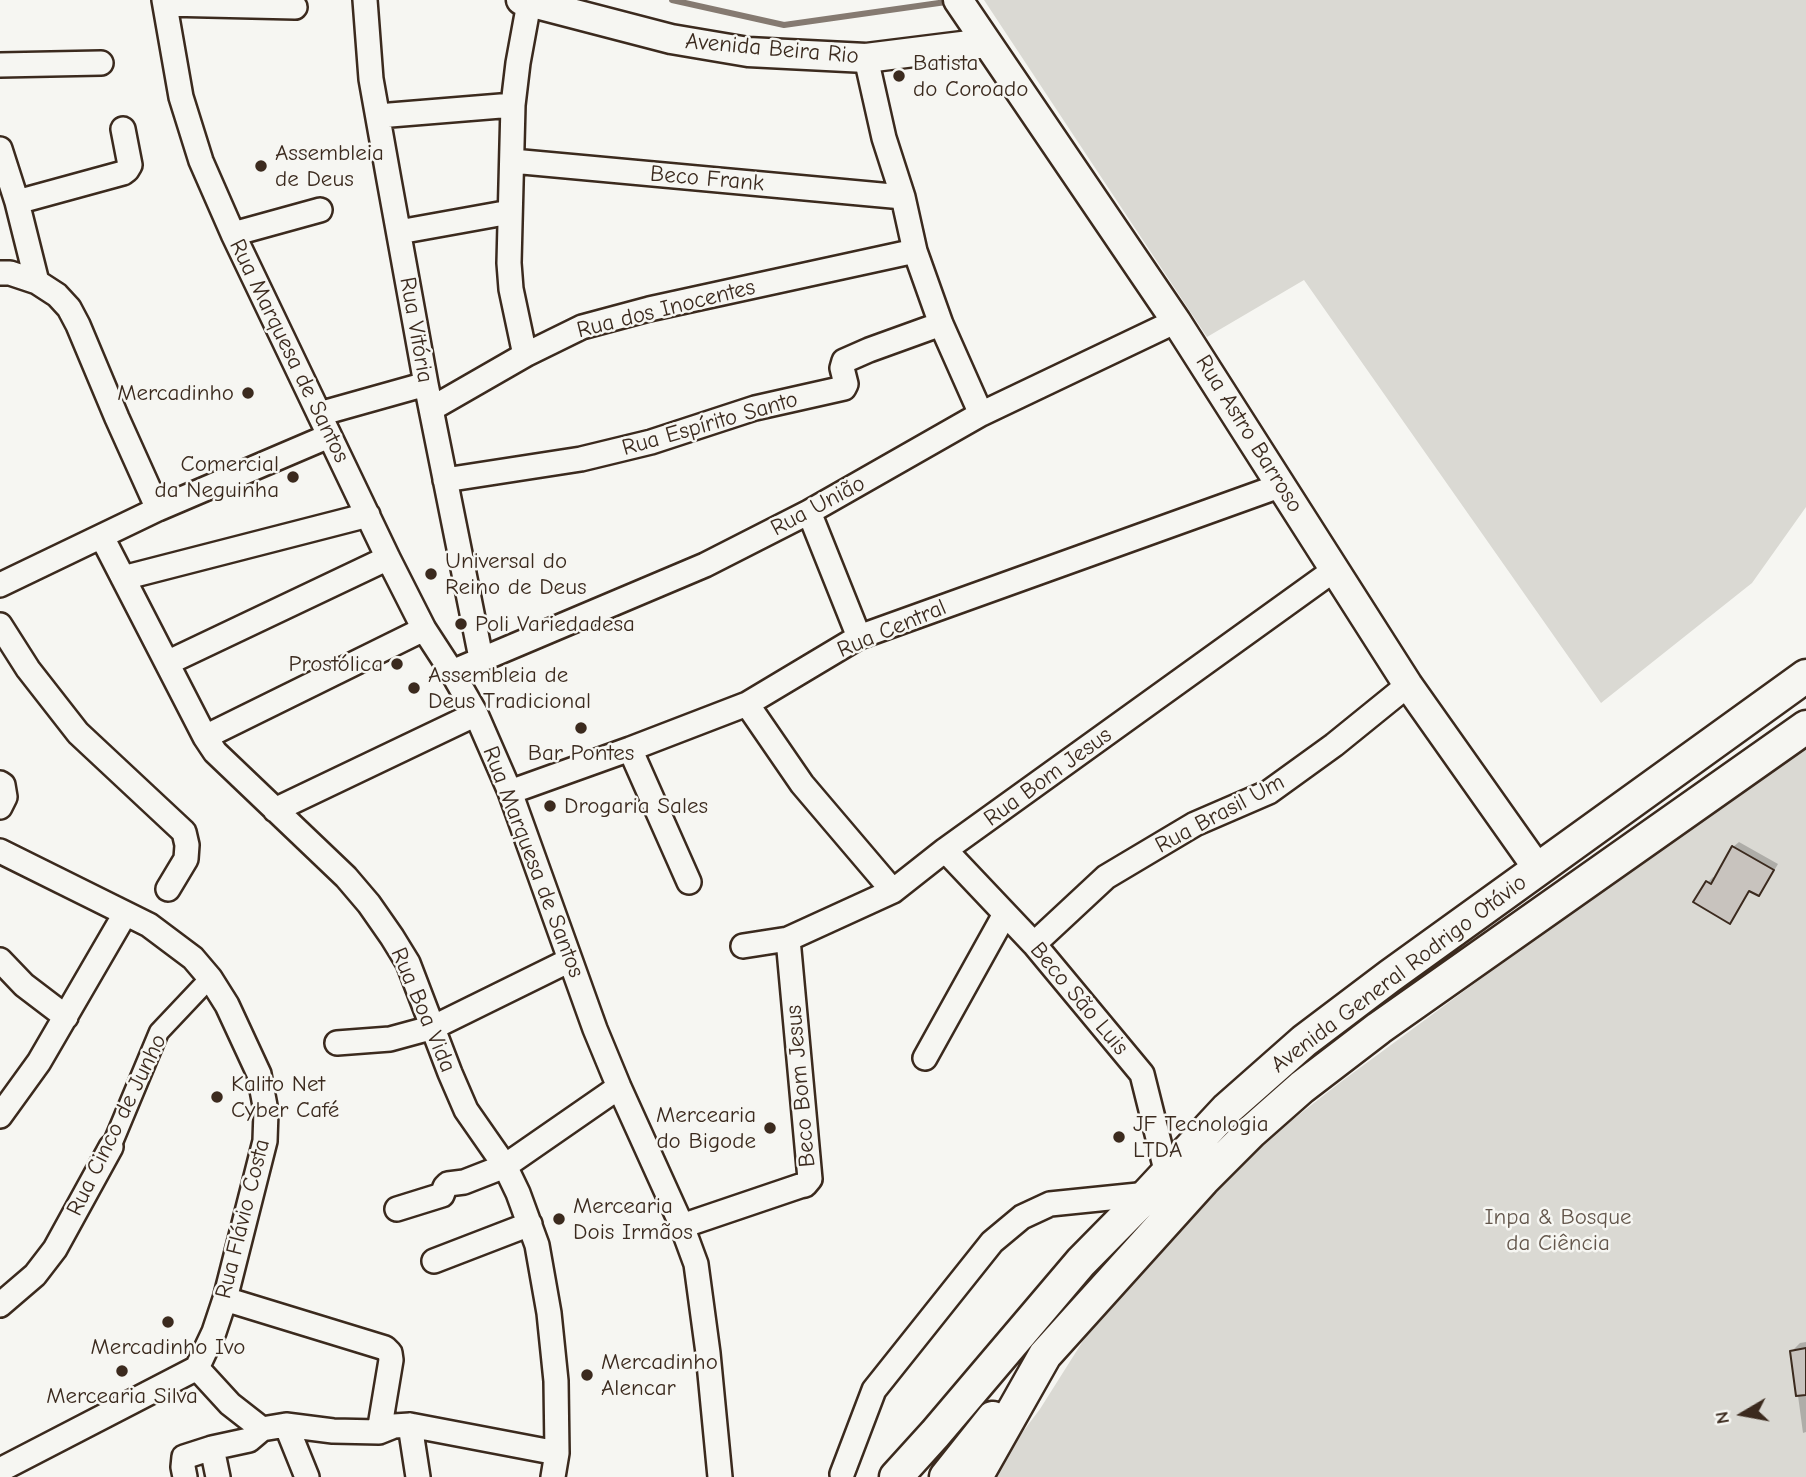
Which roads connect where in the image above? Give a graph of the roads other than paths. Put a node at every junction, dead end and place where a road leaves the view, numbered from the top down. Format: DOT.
graph roads {
  1 [pos="365,0"];
  2 [pos="958,0"];
  3 [pos="525,1"];
  4 [pos="164,2"];
  5 [pos="295,7"];
  6 [pos="986,43"];
  7 [pos="866,58"];
  8 [pos="101,63"];
  9 [pos="0,65"];
  10 [pos="513,105"];
  11 [pos="378,116"];
  12 [pos="122,129"];
  13 [pos="0,149"];
  14 [pos="512,161"];
  15 [pos="903,197"];
  16 [pos="17,202"];
  17 [pos="320,210"];
  18 [pos="510,212"];
  19 [pos="399,232"];
  20 [pos="233,234"];
  21 [pos="915,251"];
  22 [pos="0,272"];
  23 [pos="37,282"];
  24 [pos="1176,321"];
  25 [pos="941,324"];
  26 [pos="525,355"];
  27 [pos="426,384"];
  28 [pos="431,409"];
  29 [pos="319,414"];
  30 [pos="981,414"];
  31 [pos="329,436"];
  32 [pos="445,480"];
  33 [pos="1282,485"];
  34 [pos="158,509"];
  35 [pos="809,512"];
  36 [pos="368,515"];
  37 [pos="102,537"];
  38 [pos="388,558"];
  39 [pos="1334,570"];
  40 [pos="123,578"];
  41 [pos="0,585"];
  42 [pos="0,625"];
  43 [pos="424,629"];
  44 [pos="859,638"];
  45 [pos="481,658"];
  46 [pos="167,663"];
  47 [pos="452,672"];
  48 [pos="1806,676"];
  49 [pos="1408,685"];
  50 [pos="747,704"];
  51 [pos="476,714"];
  52 [pos="1806,727"];
  53 [pos="205,737"];
  54 [pos="630,749"];
  55 [pos="0,783"];
  56 [pos="510,792"];
  57 [pos="0,807"];
  58 [pos="275,810"];
  59 [pos="945,850"];
  60 [pos="0,851"];
  61 [pos="1538,869"];
  62 [pos="689,882"];
  63 [pos="168,889"];
  64 [pos="893,891"];
  65 [pos="125,914"];
  66 [pos="1005,914"];
  67 [pos="788,939"];
  68 [pos="1034,943"];
  69 [pos="743,946"];
  70 [pos="0,960"];
  71 [pos="570,960"];
  72 [pos="210,978"];
  73 [pos="66,1017"];
  74 [pos="434,1027"];
  75 [pos="337,1043"];
  76 [pos="925,1058"];
  77 [pos="619,1087"];
  78 [pos="0,1116"];
  79 [pos="111,1147"];
  80 [pos="505,1166"];
  81 [pos="1157,1184"];
  82 [pos="397,1209"];
  83 [pos="530,1224"];
  84 [pos="682,1226"];
  85 [pos="434,1261"];
  86 [pos="225,1299"];
  87 [pos="0,1305"];
  88 [pos="1045,1354"];
  89 [pos="197,1368"];
  90 [pos="286,1425"];
  91 [pos="410,1425"];
  92 [pos="262,1429"];
  93 [pos="379,1432"];
  94 [pos="935,1434"];
  95 [pos="212,1448"];
  96 [pos="557,1453"];
  97 [pos="5,1471"];
  98 [pos="842,1474"];
  99 [pos="185,1477"];
  100 [pos="218,1477"];
  101 [pos="307,1477"];
  102 [pos="418,1477"];
  103 [pos="553,1477"];
  104 [pos="720,1477"];
  105 [pos="896,1477"];
  106 [pos="914,1477"];
  107 [pos="946,1477"];
  108 [pos="976,1477"];
  1 -- 11 [label="street, Rua Vitória"];
  2 -- 6 [label="street, Rua Astro Barroso"];
  3 -- 7 [label="street, Avenida Beira Rio"];
  3 -- 10 [label="street"];
  4 -- 5 [label="street"];
  4 -- 20 [label="street, Rua Marquesa de Santos"];
  6 -- 7 [label="street, Avenida Beira Rio"];
  6 -- 24 [label="street, Rua Astro Barroso"];
  7 -- 15 [label="street"];
  8 -- 9 [label="street"];
  10 -- 11 [label="street"];
  10 -- 14 [label="street"];
  11 -- 19 [label="street, Rua Vitória"];
  12 -- 16 [label="street"];
  13 -- 16 [label="street"];
  14 -- 15 [label="street, Beco Frank"];
  14 -- 18 [label="street"];
  15 -- 21 [label="street"];
  16 -- 23 [label="street"];
  17 -- 20 [label="street"];
  18 -- 19 [label="street"];
  18 -- 26 [label="street"];
  19 -- 27 [label="street, Rua Vitória"];
  20 -- 29 [label="street, Rua Marquesa de Santos"];
  21 -- 25 [label="street"];
  21 -- 26 [label="street, Rua dos Inocentes"];
  22 -- 23 [label="street"];
  23 -- 34 [label="street"];
  24 -- 30 [label="street, Rua União"];
  24 -- 33 [label="street, Rua Astro Barroso"];
  25 -- 30 [label="street"];
  25 -- 32 [label="street, Rua Espírito Santo"];
  26 -- 28 [label="street, Rua dos Inocentes"];
  27 -- 28 [label="street, Rua Vitória"];
  27 -- 29 [label="street"];
  28 -- 32 [label="street, Rua Vitória"];
  29 -- 31 [label="street, Rua Marquesa de Santos"];
  30 -- 35 [label="street, Rua União"];
  31 -- 34 [label="street"];
  31 -- 36 [label="street, Rua Marquesa de Santos"];
  32 -- 45 [label="street, Rua Vitória"];
  33 -- 39 [label="street, Rua Astro Barroso"];
  33 -- 44 [label="street, Rua Central"];
  34 -- 37 [label="street"];
  35 -- 44 [label="street"];
  35 -- 45 [label="street, Rua União"];
  36 -- 38 [label="street, Rua Marquesa de Santos"];
  36 -- 40 [label="street"];
  37 -- 40 [label="street, Rua Boa Vida"];
  37 -- 41 [label="street"];
  38 -- 43 [label="street, Rua Marquesa de Santos"];
  38 -- 46 [label="street"];
  39 -- 49 [label="street, Rua Astro Barroso"];
  39 -- 59 [label="street, Rua Bom Jesus"];
  40 -- 46 [label="street, Rua Boa Vida"];
  42 -- 63 [label="street"];
  43 -- 47 [label="street, Rua Marquesa de Santos"];
  43 -- 53 [label="street"];
  44 -- 50 [label="street, Rua Central"];
  45 -- 47 [label="street, Rua União"];
  46 -- 53 [label="street, Rua Boa Vida"];
  47 -- 51 [label="street, Rua Marquesa de Santos"];
  48 -- 61 [label="main road, Avenida General Rodrigo Otávio"];
  49 -- 61 [label="street, Rua Astro Barroso"];
  49 -- 68 [label="street, Rua Brasil Um"];
  50 -- 54 [label="street, Rua Central"];
  50 -- 64 [label="street"];
  51 -- 56 [label="street, Rua Marquesa de Santos"];
  51 -- 58 [label="street"];
  52 -- 88 [label="main road, Avenida General Rodrigo Otávio"];
  53 -- 58 [label="street, Rua Boa Vida"];
  54 -- 56 [label="street, Rua Central"];
  54 -- 62 [label="street"];
  55 -- 57 [label="street"];
  56 -- 71 [label="street, Rua Marquesa de Santos"];
  58 -- 74 [label="street, Rua Boa Vida"];
  59 -- 64 [label="street, Rua Bom Jesus"];
  59 -- 66 [label="street, Beco São Luis"];
  60 -- 65 [label="street, Rua Flávio Costa"];
  61 -- 81 [label="main road, Avenida General Rodrigo Otávio"];
  64 -- 67 [label="street, Rua Bom Jesus"];
  65 -- 72 [label="street, Rua Flávio Costa"];
  65 -- 73 [label="street"];
  66 -- 68 [label="street, Beco São Luis"];
  66 -- 76 [label="street"];
  67 -- 69 [label="street, Rua Bom Jesus"];
  67 -- 84 [label="street, Beco Bom Jesus"];
  68 -- 81 [label="street, Beco São Luis"];
  70 -- 73 [label="street"];
  71 -- 74 [label="street"];
  71 -- 77 [label="street, Rua Marquesa de Santos"];
  72 -- 79 [label="street, Rua Cinco de Junho"];
  72 -- 86 [label="street, Rua Flávio Costa"];
  73 -- 78 [label="street"];
  74 -- 75 [label="street"];
  74 -- 80 [label="street, Rua Boa Vida"];
  77 -- 80 [label="street"];
  77 -- 84 [label="street, Rua Marquesa de Santos"];
  79 -- 87 [label="street, Rua Cinco de Junho"];
  80 -- 82 [label="street"];
  80 -- 83 [label="street, Rua Boa Vida"];
  81 -- 94 [label="main road, Avenida General Rodrigo Otávio"];
  81 -- 98 [label="street"];
  83 -- 85 [label="street"];
  83 -- 96 [label="street, Rua Boa Vida"];
  84 -- 104 [label="street, Rua Marquesa de Santos"];
  86 -- 89 [label="street, Rua Flávio Costa"];
  86 -- 93 [label="street"];
  88 -- 107 [label="main road"];
  88 -- 108 [label="main road, Avenida General Rodrigo Otávio"];
  89 -- 92 [label="street"];
  89 -- 97 [label="street"];
  90 -- 92 [label="street"];
  90 -- 93 [label="street"];
  90 -- 101 [label="street"];
  91 -- 93 [label="street"];
  91 -- 96 [label="street"];
  91 -- 102 [label="street"];
  92 -- 95 [label="street"];
  94 -- 105 [label="main road, Avenida General Rodrigo Otávio"];
  94 -- 106 [label="main road"];
  95 -- 99 [label="street"];
  95 -- 100 [label="street"];
  96 -- 103 [label="street, Rua Boa Vida"];
}
